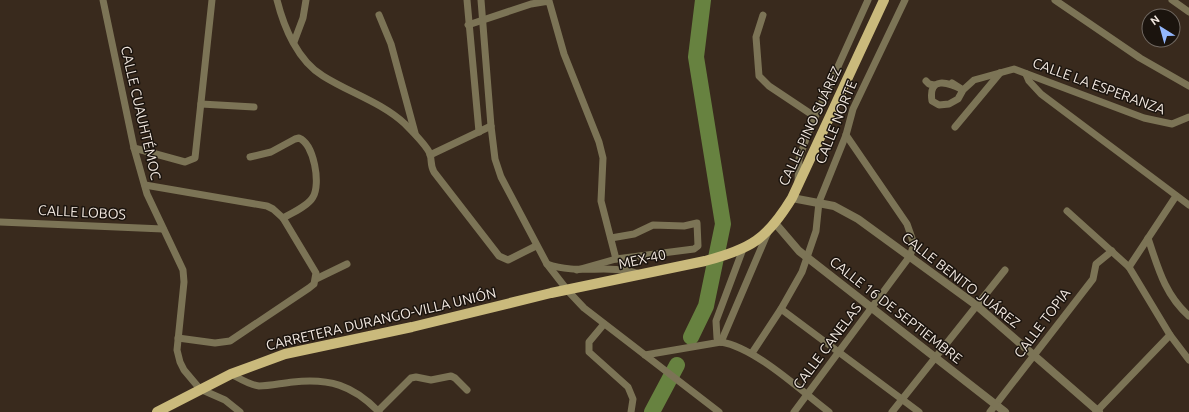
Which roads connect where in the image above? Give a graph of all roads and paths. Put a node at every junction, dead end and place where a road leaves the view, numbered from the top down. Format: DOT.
graph roads {
  1 [pos="103,0"];
  2 [pos="212,0"];
  3 [pos="277,0"];
  4 [pos="306,0"];
  5 [pos="467,0"];
  6 [pos="481,0"];
  7 [pos="868,0"];
  8 [pos="884,0"];
  9 [pos="905,0"];
  10 [pos="1055,0"];
  11 [pos="1172,0"];
  12 [pos="1189,12"];
  13 [pos="379,15"];
  14 [pos="763,15"];
  15 [pos="482,20"];
  16 [pos="468,25"];
  17 [pos="294,42"];
  18 [pos="486,68"];
  19 [pos="472,70"];
  20 [pos="1000,73"];
  21 [pos="1026,74"];
  22 [pos="926,81"];
  23 [pos="934,85"];
  24 [pos="1189,86"];
  25 [pos="963,90"];
  26 [pos="201,104"];
  27 [pos="254,107"];
  28 [pos="814,116"];
  29 [pos="1189,117"];
  30 [pos="491,126"];
  31 [pos="955,127"];
  32 [pos="479,132"];
  33 [pos="415,135"];
  34 [pos="846,135"];
  35 [pos="134,148"];
  36 [pos="430,155"];
  37 [pos="250,157"];
  38 [pos="145,185"];
  39 [pos="798,185"];
  40 [pos="1176,196"];
  41 [pos="792,198"];
  42 [pos="819,202"];
  43 [pos="1189,205"];
  44 [pos="1066,211"];
  45 [pos="283,218"];
  46 [pos="0,222"];
  47 [pos="772,227"];
  48 [pos="163,229"];
  49 [pos="611,238"];
  50 [pos="1148,238"];
  51 [pos="536,246"];
  52 [pos="743,249"];
  53 [pos="1112,251"];
  54 [pos="910,256"];
  55 [pos="808,258"];
  56 [pos="616,260"];
  57 [pos="347,264"];
  58 [pos="547,264"];
  59 [pos="1129,267"];
  60 [pos="577,270"];
  61 [pos="1005,270"];
  62 [pos="639,274"];
  63 [pos="316,279"];
  64 [pos="551,293"];
  65 [pos="976,305"];
  66 [pos="872,308"];
  67 [pos="781,309"];
  68 [pos="1189,316"];
  69 [pos="604,324"];
  70 [pos="1170,335"];
  71 [pos="178,338"];
  72 [pos="721,342"];
  73 [pos="752,353"];
  74 [pos="839,353"];
  75 [pos="645,355"];
  76 [pos="1035,355"];
  77 [pos="936,357"];
  78 [pos="1189,360"];
  79 [pos="231,374"];
  80 [pos="200,389"];
  81 [pos="467,390"];
  82 [pos="807,395"];
  83 [pos="902,400"];
  84 [pos="996,405"];
  85 [pos="157,412"];
  86 [pos="240,412"];
  87 [pos="378,412"];
  88 [pos="631,412"];
  89 [pos="719,412"];
  90 [pos="794,412"];
  91 [pos="829,412"];
  92 [pos="892,412"];
  93 [pos="919,412"];
  94 [pos="990,412"];
  95 [pos="1005,412"];
  96 [pos="1097,412"];
  1 -- 35 [label="street, CALLE CUAUHTÉMOC"];
  2 -- 26 [label="street"];
  3 -- 17 [label="street"];
  4 -- 17 [label="street"];
  5 -- 16 [label="street"];
  6 -- 15 [label="street"];
  7 -- 28 [label="street"];
  8 -- 39 [label="main road, CALLE PINO SUÁREZ"];
  9 -- 34 [label="street, CALLE NORTE"];
  10 -- 24 [label="street"];
  11 -- 12 [label="street"];
  13 -- 33 [label="street"];
  14 -- 28 [label="street"];
  15 -- 16 [label="street"];
  15 -- 18 [label="street"];
  15 -- 49 [label="street"];
  16 -- 19 [label="street"];
  17 -- 33 [label="street"];
  18 -- 19 [label="street"];
  18 -- 30 [label="street"];
  19 -- 32 [label="street"];
  20 -- 21 [label="street, CALLE LA ESPERANZA"];
  20 -- 25 [label="street, CALLE LA ESPERANZA"];
  20 -- 31 [label="street"];
  21 -- 29 [label="street, CALLE LA ESPERANZA"];
  21 -- 40 [label="street"];
  22 -- 23 [label="street"];
  23 -- 25 [label="street"];
  23 -- 25 [label="street"];
  26 -- 27 [label="street"];
  26 -- 35 [label="street"];
  28 -- 39 [label="street"];
  30 -- 32 [label="street"];
  30 -- 51 [label="street"];
  32 -- 36 [label="street"];
  33 -- 36 [label="street"];
  34 -- 42 [label="street, CALLE NORTE"];
  34 -- 54 [label="street"];
  35 -- 38 [label="street, CALLE CUAUHTÉMOC"];
  36 -- 51 [label="street"];
  37 -- 45 [label="street"];
  38 -- 45 [label="street"];
  38 -- 48 [label="street, CALLE CUAUHTÉMOC"];
  39 -- 41 [label="main road, CALLE PINO SUÁREZ"];
  40 -- 43 [label="street"];
  40 -- 50 [label="street"];
  41 -- 42 [label="street, CALLE BENITO JUÁREZ"];
  41 -- 47 [label="main road, CALLE PINO SUÁREZ"];
  42 -- 54 [label="street, CALLE BENITO JUÁREZ"];
  42 -- 55 [label="street, CALLE NORTE"];
  44 -- 53 [label="street"];
  45 -- 63 [label="street"];
  46 -- 48 [label="street, CALLE LOBOS"];
  47 -- 52 [label="main road, CALLE PINO SUÁREZ"];
  47 -- 55 [label="street, CALLE 16 DE SEPTIEMBRE"];
  47 -- 72 [label="street"];
  48 -- 71 [label="street, CALLE CUAUHTÉMOC"];
  49 -- 56 [label="street"];
  49 -- 56 [label="street"];
  50 -- 59 [label="street"];
  50 -- 68 [label="street"];
  51 -- 58 [label="street"];
  52 -- 62 [label="main road, MEX-40"];
  52 -- 72 [label="street"];
  53 -- 59 [label="street"];
  53 -- 76 [label="street, CALLE TOPIA"];
  54 -- 65 [label="street, CALLE BENITO JUÁREZ"];
  54 -- 66 [label="street, CALLE CANELAS"];
  55 -- 66 [label="street, CALLE 16 DE SEPTIEMBRE"];
  55 -- 67 [label="street, CALLE NORTE"];
  56 -- 60 [label="street"];
  57 -- 63 [label="street"];
  58 -- 60 [label="street"];
  58 -- 69 [label="street"];
  59 -- 70 [label="street"];
  60 -- 62 [label="street"];
  61 -- 65 [label="street"];
  62 -- 64 [label="main road, MEX-40"];
  63 -- 71 [label="street"];
  64 -- 79 [label="main road, CARRETERA DURANGO-VILLA UNIÓN"];
  65 -- 76 [label="street, CALLE BENITO JUÁREZ"];
  65 -- 77 [label="street"];
  66 -- 74 [label="street, CALLE CANELAS"];
  66 -- 77 [label="street, CALLE 16 DE SEPTIEMBRE"];
  67 -- 73 [label="street, CALLE NORTE"];
  67 -- 74 [label="street"];
  69 -- 75 [label="street"];
  69 -- 88 [label="street"];
  70 -- 78 [label="street"];
  70 -- 96 [label="street"];
  71 -- 80 [label="street, CALLE CUAUHTÉMOC"];
  72 -- 73 [label="street"];
  72 -- 75 [label="street"];
  73 -- 82 [label="street"];
  74 -- 82 [label="street, CALLE CANELAS"];
  74 -- 83 [label="street"];
  75 -- 89 [label="street"];
  76 -- 84 [label="street, CALLE TOPIA"];
  76 -- 96 [label="street, CALLE BENITO JUÁREZ"];
  77 -- 83 [label="street"];
  77 -- 84 [label="street, CALLE 16 DE SEPTIEMBRE"];
  79 -- 80 [label="main road, CARRETERA DURANGO-VILLA UNIÓN"];
  79 -- 87 [label="street"];
  80 -- 85 [label="main road, CARRETERA DURANGO-VILLA UNIÓN"];
  80 -- 86 [label="street"];
  81 -- 87 [label="street"];
  82 -- 90 [label="street, CALLE CANELAS"];
  82 -- 91 [label="street"];
  83 -- 92 [label="street"];
  83 -- 93 [label="street"];
  84 -- 94 [label="street, CALLE TOPIA"];
  84 -- 95 [label="street, CALLE 16 DE SEPTIEMBRE"];
}
